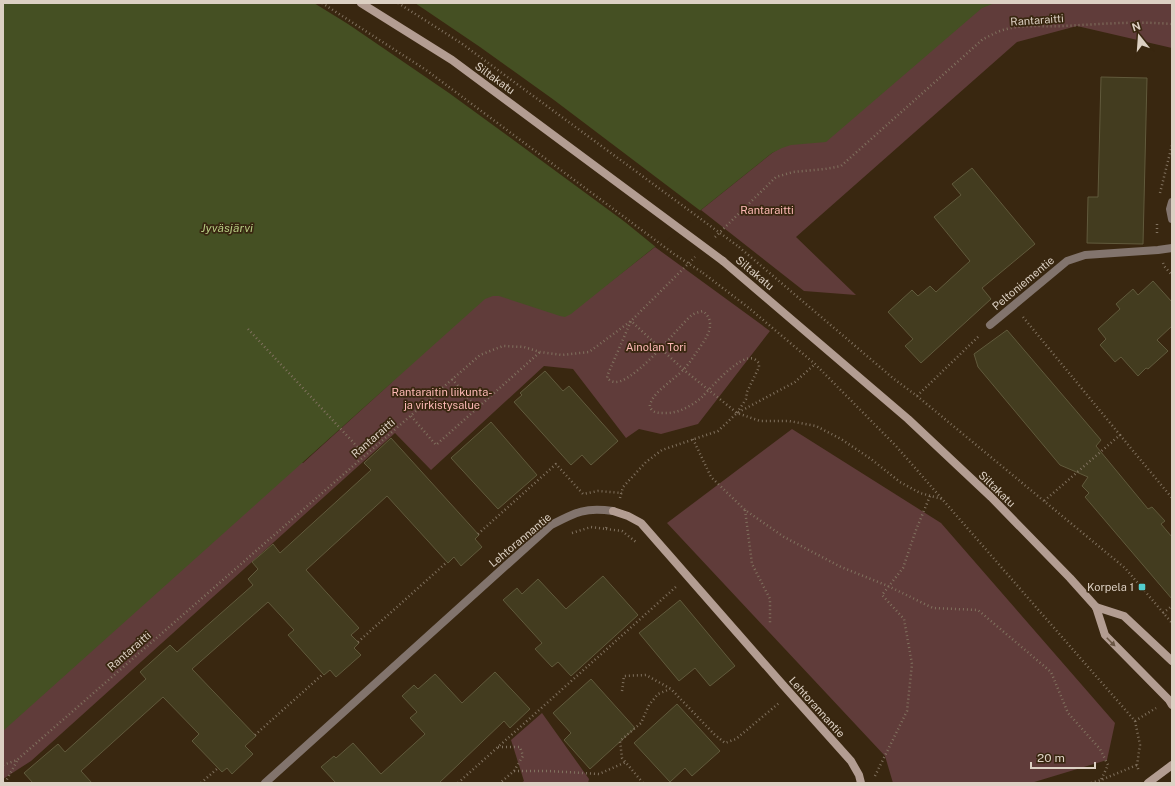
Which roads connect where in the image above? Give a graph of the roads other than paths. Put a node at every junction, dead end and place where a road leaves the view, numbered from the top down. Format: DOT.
graph roads {
  1 [pos="361,3"];
  2 [pos="1172,202"];
  3 [pos="1172,220"];
  4 [pos="1172,248"];
  5 [pos="990,325"];
  6 [pos="613,511"];
  7 [pos="1096,607"];
  8 [pos="1172,662"];
  9 [pos="1171,702"];
  10 [pos="1172,765"];
  11 [pos="265,783"];
  12 [pos="862,783"];
  13 [pos="1148,783"];
  1 -- 7 [label="main road, Siltakatu, bridge"];
  2 -- 3 [label="street"];
  4 -- 5 [label="street, Peltoniementie"];
  6 -- 11 [label="street, Lehtorannantie"];
  6 -- 12 [label="main road, Lehtorannantie"];
  7 -- 8 [label="main road"];
  7 -- 9 [label="main road, Siltakatu, one-way"];
  10 -- 13 [label="main road"];
}
